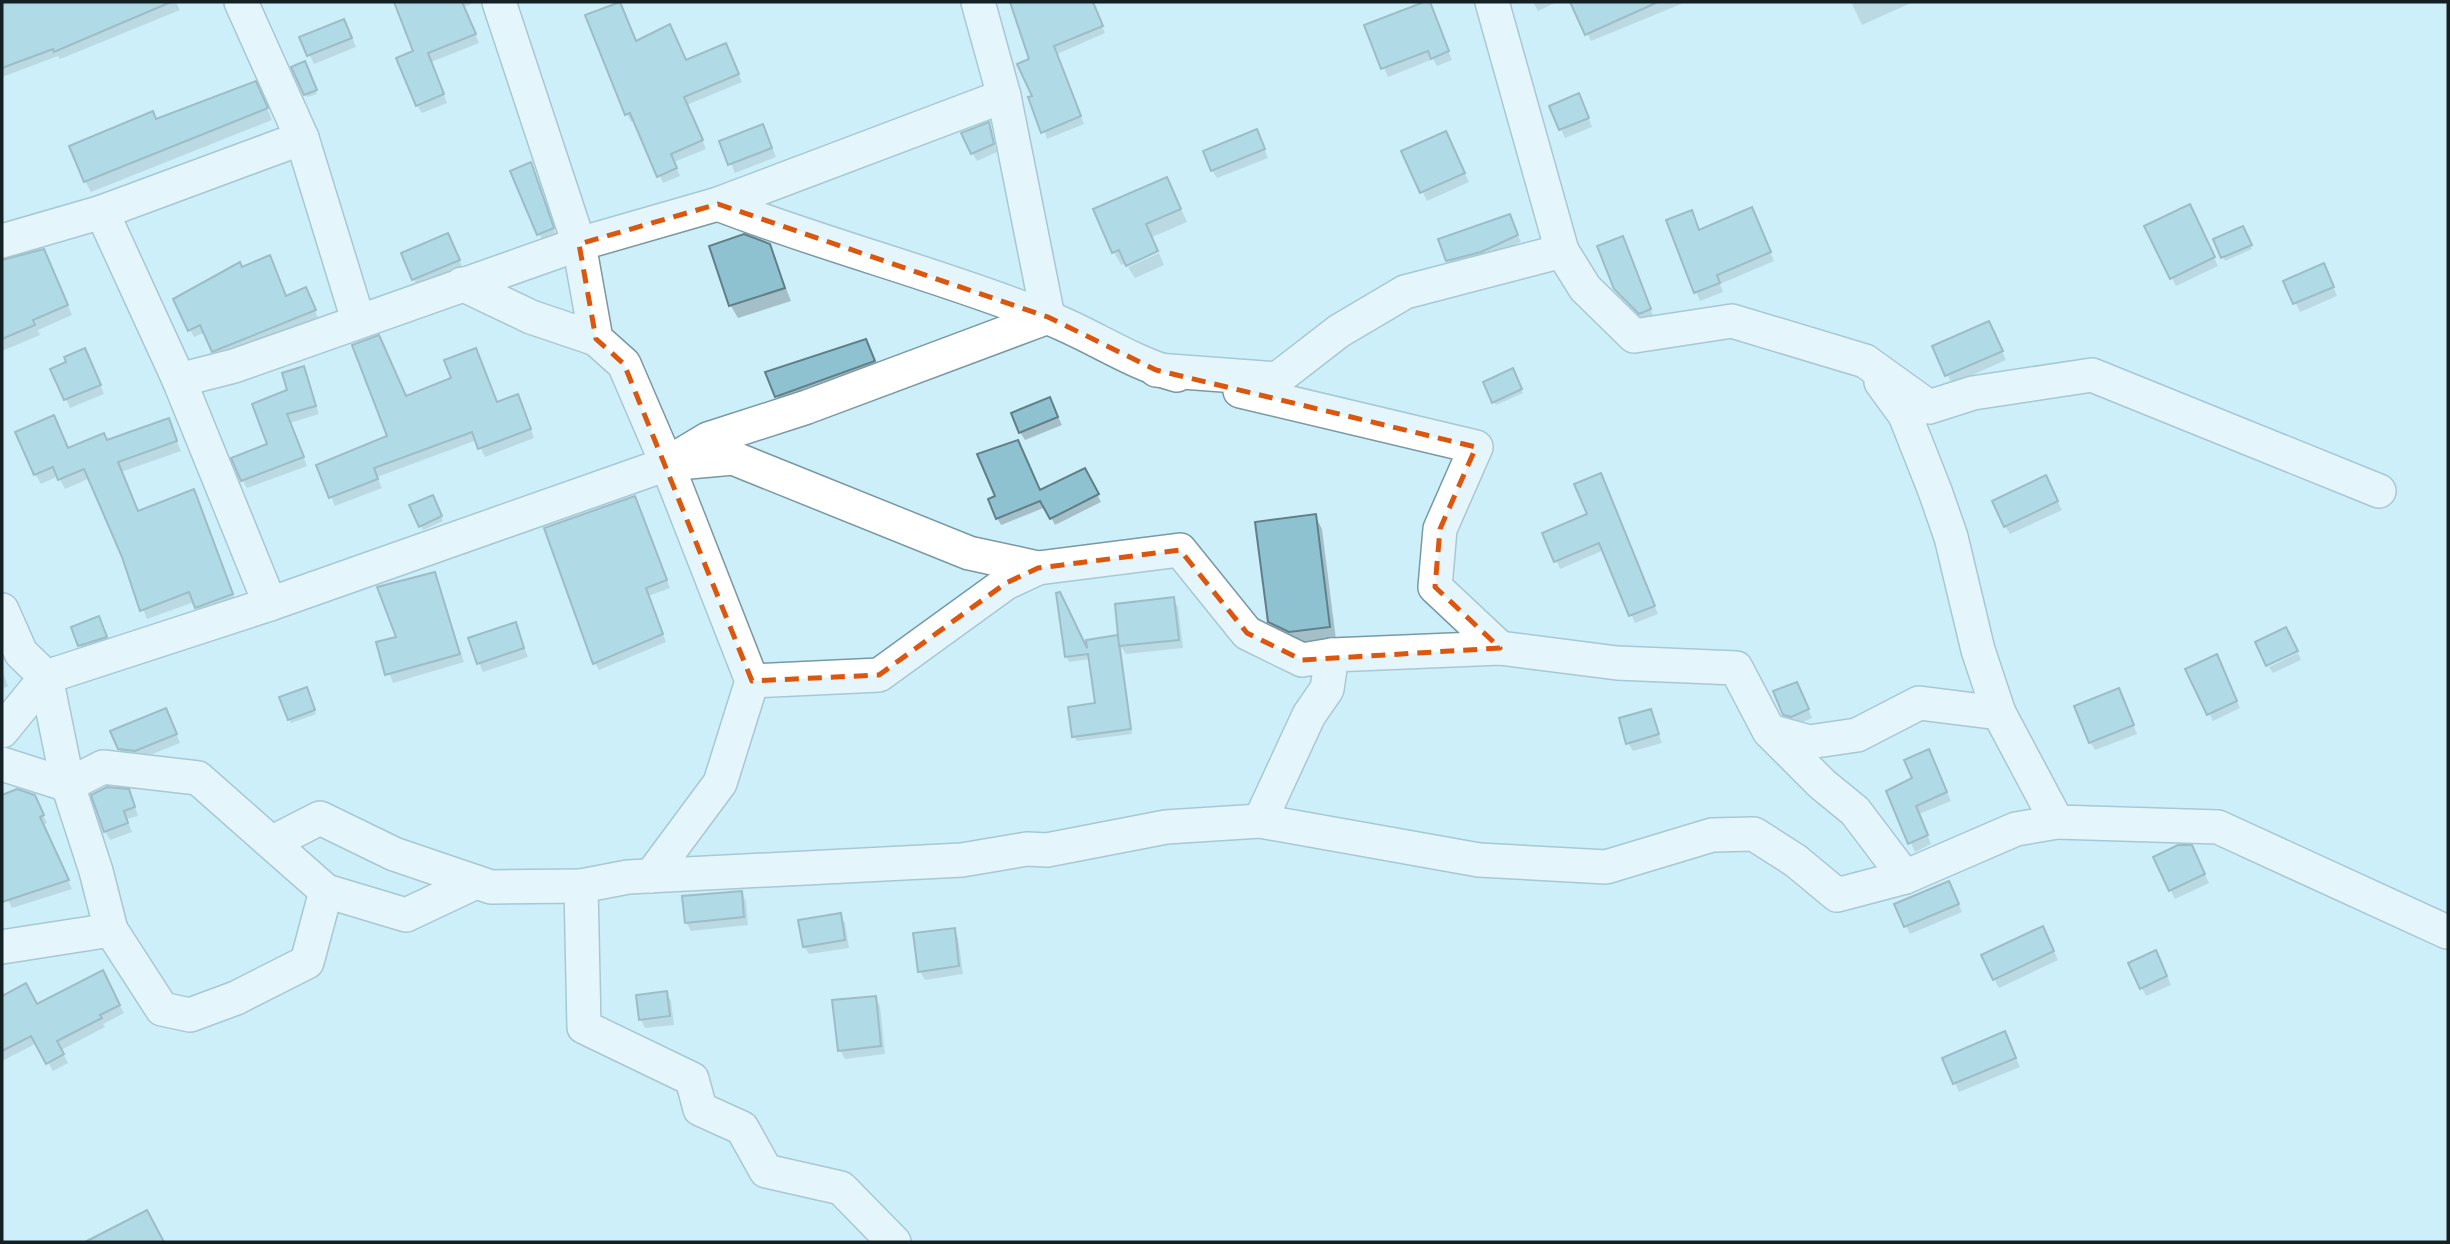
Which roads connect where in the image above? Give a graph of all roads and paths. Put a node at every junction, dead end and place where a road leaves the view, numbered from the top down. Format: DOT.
graph roads {
  1 [pos="241,2"];
  2 [pos="499,2"];
  3 [pos="978,2"];
  4 [pos="1492,2"];
  5 [pos="1004,96"];
  6 [pos="302,138"];
  7 [pos="718,204"];
  8 [pos="102,212"];
  9 [pos="2,241"];
  10 [pos="579,244"];
  11 [pos="1562,251"];
  12 [pos="462,284"];
  13 [pos="1048,317"];
  14 [pos="358,320"];
  15 [pos="596,339"];
  16 [pos="1865,361"];
  17 [pos="1156,370"];
  18 [pos="179,380"];
  19 [pos="667,464"];
  20 [pos="2378,491"];
  21 [pos="1038,568"];
  22 [pos="270,604"];
  23 [pos="2,610"];
  24 [pos="1500,648"];
  25 [pos="1332,655"];
  26 [pos="46,677"];
  27 [pos="752,681"];
  28 [pos="1999,713"];
  29 [pos="2,731"];
  30 [pos="1769,731"];
  31 [pos="2,764"];
  32 [pos="68,785"];
  33 [pos="1260,821"];
  34 [pos="2057,822"];
  35 [pos="273,842"];
  36 [pos="651,876"];
  37 [pos="1905,877"];
  38 [pos="476,882"];
  39 [pos="581,886"];
  40 [pos="326,891"];
  41 [pos="111,930"];
  42 [pos="2446,932"];
  43 [pos="2,947"];
  44 [pos="894,1242"];
  1 -- 6 [label="street"];
  2 -- 10 [label="street"];
  3 -- 5 [label="street"];
  4 -- 11 [label="street"];
  5 -- 7 [label="street"];
  5 -- 13 [label="street"];
  6 -- 8 [label="street"];
  6 -- 14 [label="street"];
  7 -- 10 [label="street"];
  7 -- 13 [label="street"];
  8 -- 9 [label="street"];
  8 -- 18 [label="street"];
  10 -- 12 [label="street"];
  10 -- 15 [label="street"];
  11 -- 16 [label="street"];
  11 -- 17 [label="street"];
  12 -- 14 [label="street"];
  12 -- 15 [label="street"];
  13 -- 17 [label="street"];
  13 -- 19 [label="street"];
  14 -- 18 [label="street"];
  15 -- 19 [label="street"];
  16 -- 20 [label="street"];
  16 -- 28 [label="street"];
  17 -- 24 [label="street"];
  18 -- 22 [label="street"];
  19 -- 21 [label="street"];
  19 -- 22 [label="street"];
  19 -- 27 [label="street"];
  21 -- 25 [label="street"];
  21 -- 27 [label="street"];
  22 -- 26 [label="street"];
  23 -- 26 [label="street"];
  24 -- 25 [label="street"];
  24 -- 30 [label="street"];
  25 -- 33 [label="street"];
  26 -- 29 [label="street"];
  26 -- 32 [label="street"];
  27 -- 36 [label="street"];
  28 -- 30 [label="street"];
  28 -- 34 [label="street"];
  30 -- 37 [label="street"];
  31 -- 32 [label="street"];
  32 -- 35 [label="street"];
  32 -- 41 [label="street"];
  33 -- 36 [label="street"];
  33 -- 37 [label="street"];
  34 -- 37 [label="street"];
  34 -- 42 [label="street"];
  35 -- 38 [label="street"];
  35 -- 40 [label="street"];
  36 -- 39 [label="street"];
  38 -- 39 [label="street"];
  38 -- 40 [label="street"];
  39 -- 44 [label="street"];
  40 -- 41 [label="street"];
  41 -- 43 [label="street"];
}
